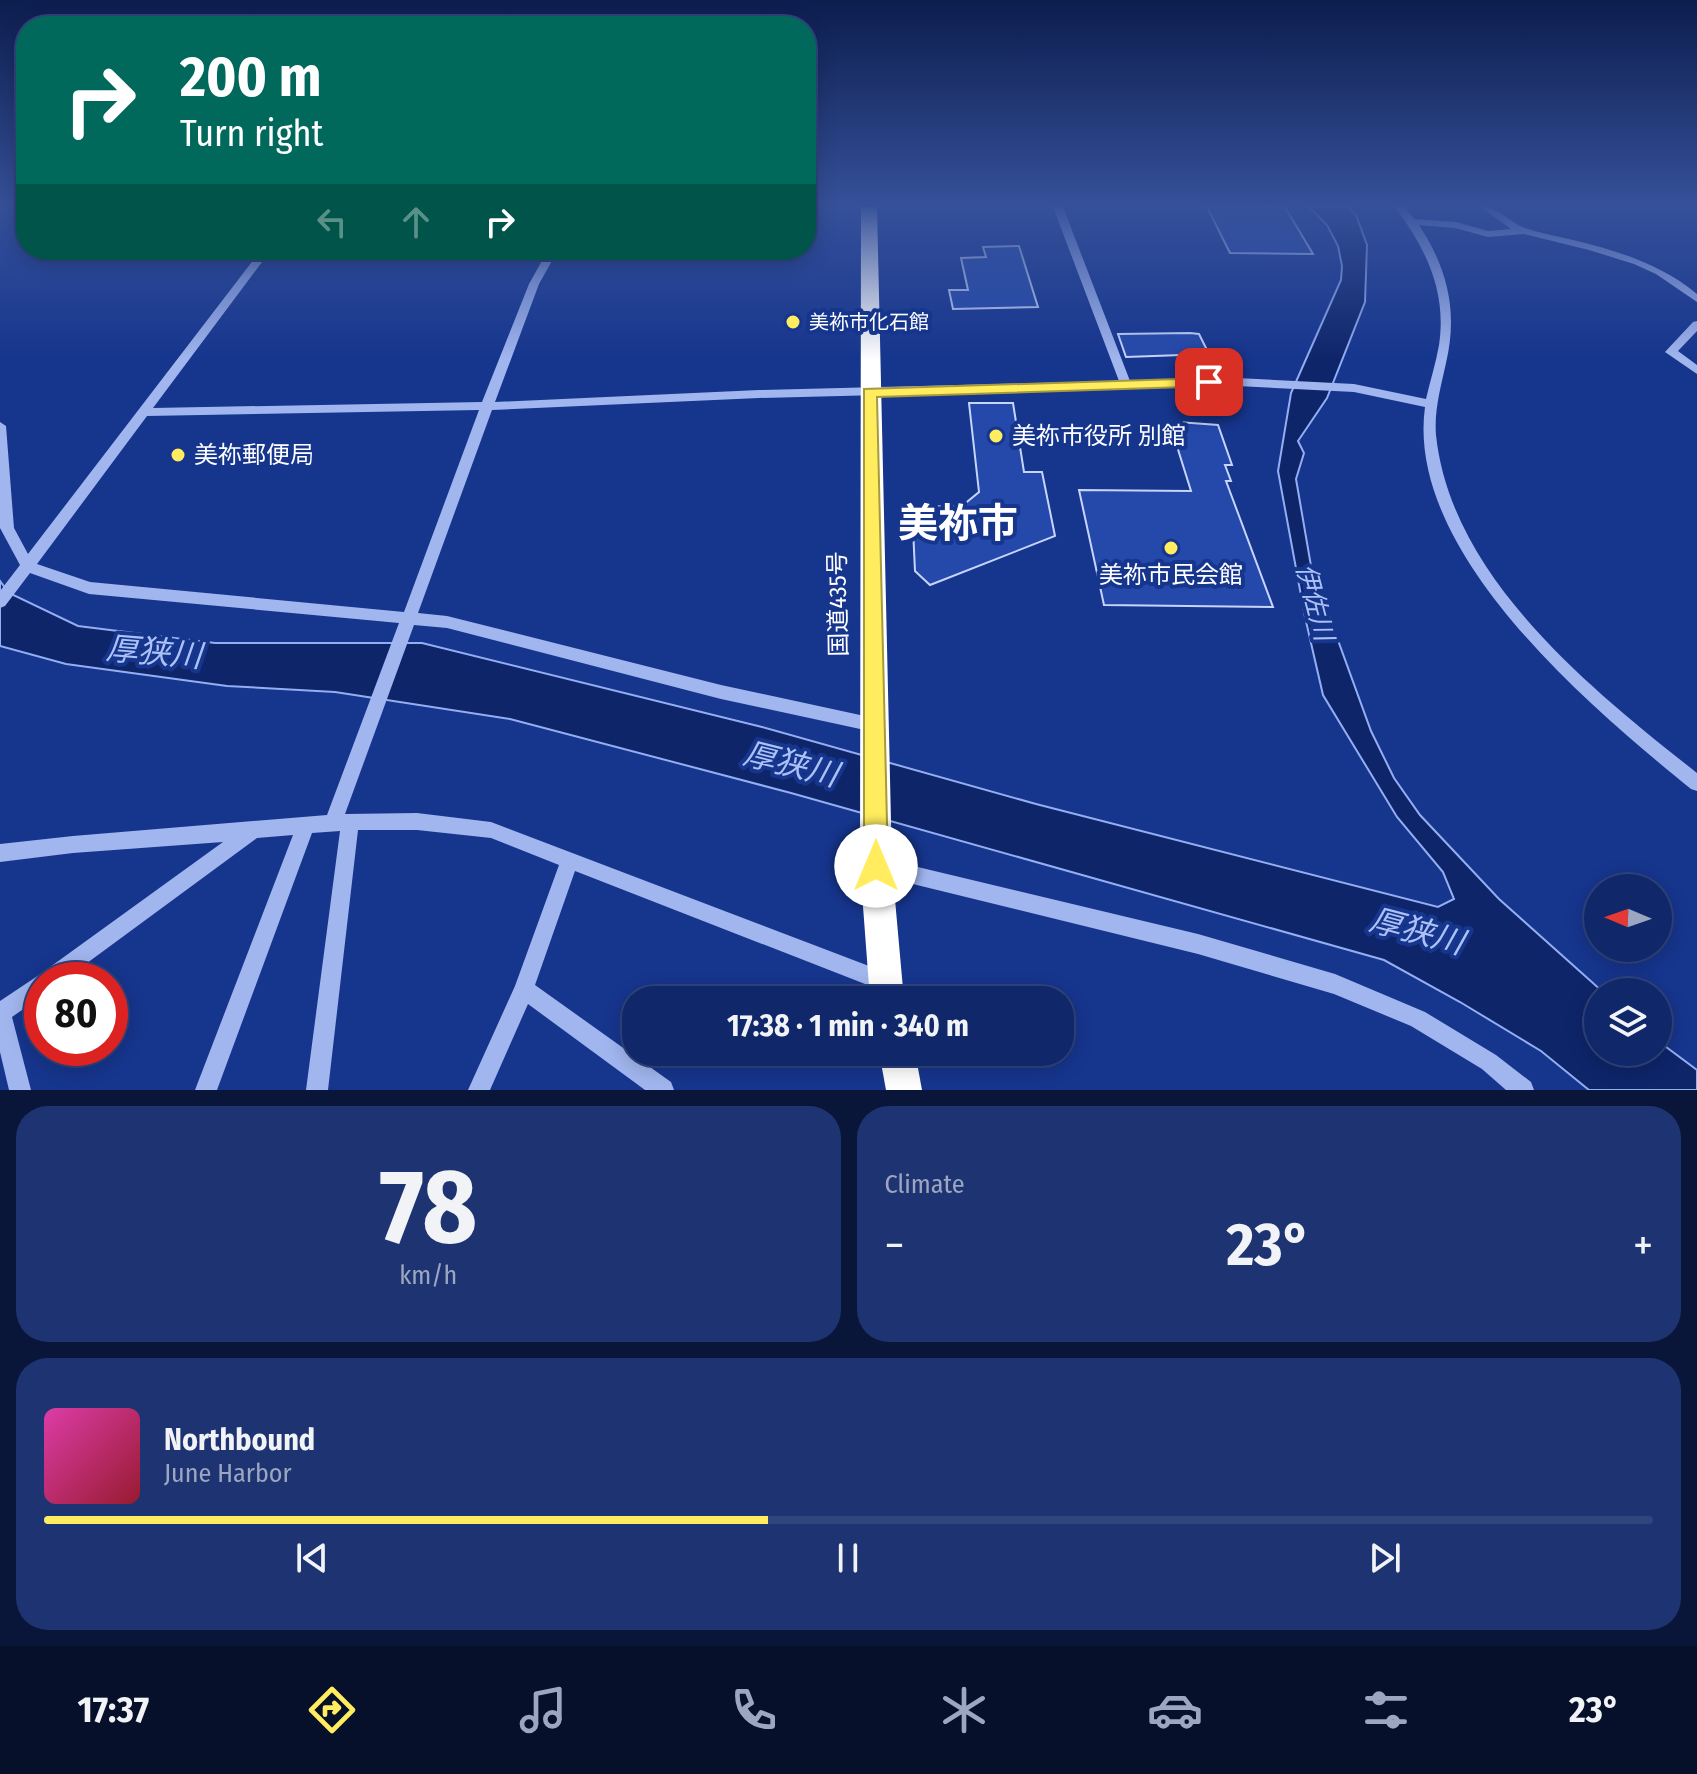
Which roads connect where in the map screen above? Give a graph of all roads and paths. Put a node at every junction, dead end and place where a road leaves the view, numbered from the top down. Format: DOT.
graph roads {
  1 [pos="869,258"];
  2 [pos="1077,258"];
  3 [pos="1435,258"];
  4 [pos="1616,258"];
  5 [pos="258,260"];
  6 [pos="547,260"];
  7 [pos="1697,299"];
  8 [pos="1697,324"];
  9 [pos="1697,370"];
  10 [pos="1126,385"];
  11 [pos="870,393"];
  12 [pos="1431,404"];
  13 [pos="487,406"];
  14 [pos="144,412"];
  15 [pos="0,426"];
  16 [pos="27,566"];
  17 [pos="0,602"];
  18 [pos="406,625"];
  19 [pos="874,730"];
  20 [pos="1697,783"];
  21 [pos="341,823"];
  22 [pos="306,825"];
  23 [pos="255,830"];
  24 [pos="0,853"];
  25 [pos="876,856"];
  26 [pos="570,861"];
  27 [pos="72,962"];
  28 [pos="873,986"];
  29 [pos="885,986"];
  30 [pos="524,989"];
  31 [pos="24,996"];
  32 [pos="1,1012"];
  33 [pos="900,1066"];
  34 [pos="20,1090"];
  35 [pos="206,1090"];
  36 [pos="317,1090"];
  37 [pos="479,1090"];
  38 [pos="663,1090"];
  39 [pos="904,1090"];
  40 [pos="1523,1090"];
  1 -- 11 [label="highway, 国道435号"];
  2 -- 10 [label="street"];
  3 -- 12 [label="street"];
  4 -- 7 [label="street"];
  5 -- 14 [label="street"];
  6 -- 13 [label="street"];
  8 -- 9 [label="street"];
  10 -- 11 [label="street"];
  10 -- 12 [label="street"];
  11 -- 13 [label="street"];
  11 -- 19 [label="highway, 国道435号"];
  12 -- 20 [label="street"];
  13 -- 14 [label="street"];
  13 -- 18 [label="street"];
  14 -- 16 [label="street"];
  15 -- 16 [label="street"];
  16 -- 17 [label="street"];
  16 -- 18 [label="street"];
  18 -- 19 [label="street"];
  18 -- 21 [label="street"];
  19 -- 25 [label="highway, 国道435号"];
  21 -- 22 [label="street"];
  21 -- 26 [label="street"];
  21 -- 36 [label="street"];
  22 -- 23 [label="street"];
  22 -- 35 [label="street"];
  23 -- 24 [label="street"];
  23 -- 27 [label="street"];
  25 -- 29 [label="highway, 国道435号"];
  25 -- 40 [label="street"];
  26 -- 28 [label="street"];
  26 -- 30 [label="street"];
  30 -- 37 [label="street"];
  30 -- 38 [label="street"];
  31 -- 32 [label="street"];
  32 -- 34 [label="street"];
  33 -- 39 [label="highway"];
}
